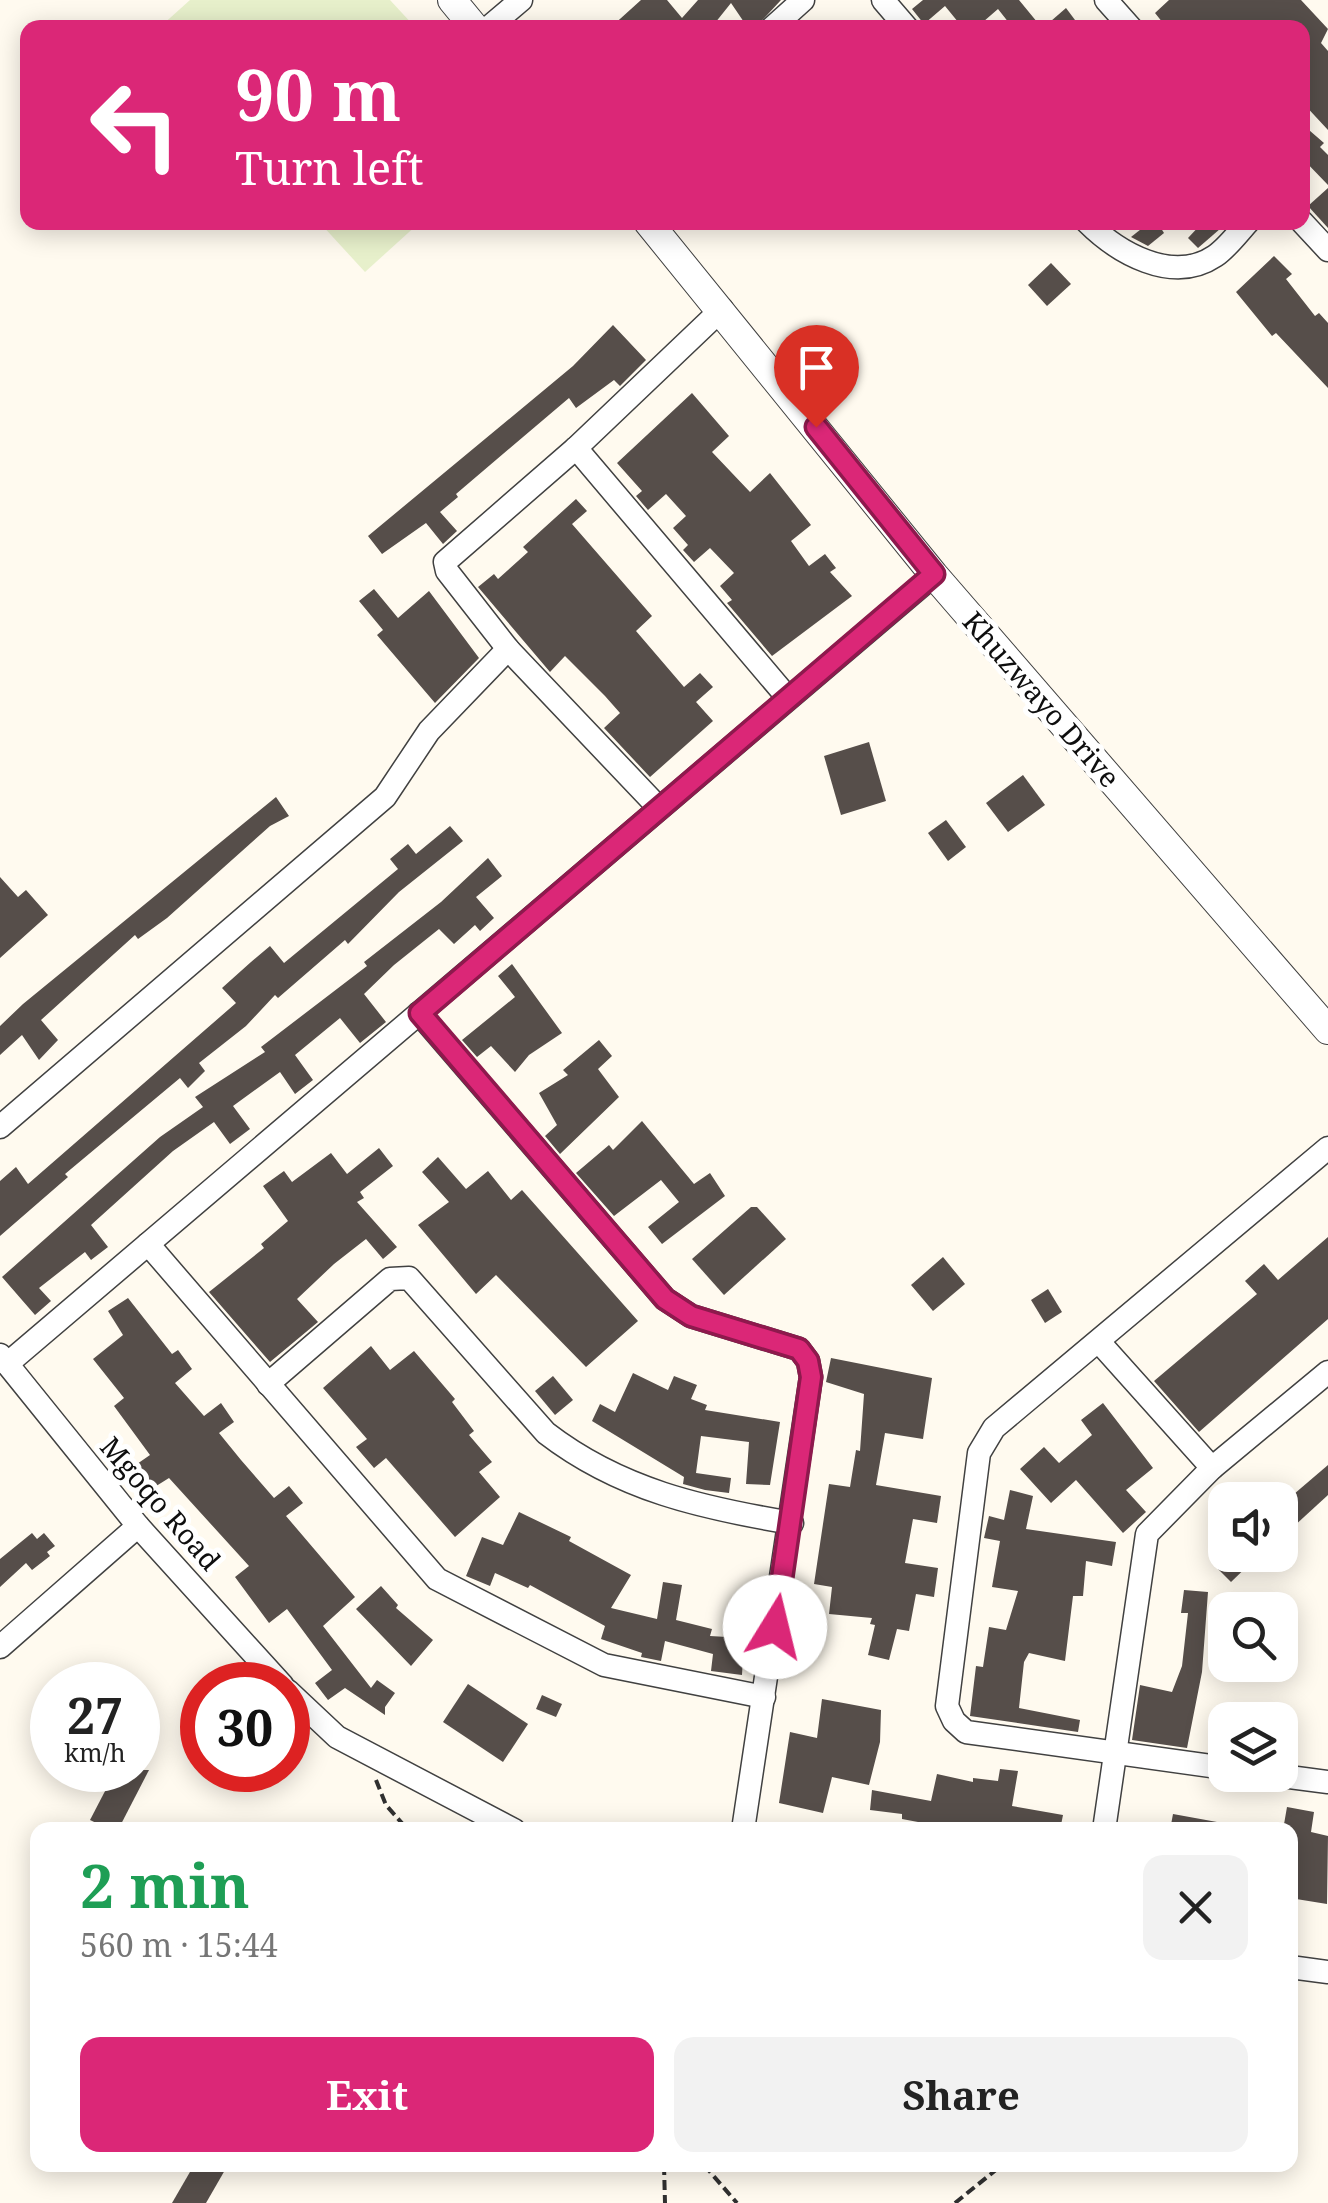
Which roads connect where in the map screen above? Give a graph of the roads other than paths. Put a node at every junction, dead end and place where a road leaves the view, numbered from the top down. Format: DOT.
graph roads {
  1 [pos="452,0"];
  2 [pos="521,0"];
  3 [pos="804,0"];
  4 [pos="883,0"];
  5 [pos="468,20"];
  6 [pos="497,20"];
  7 [pos="781,20"];
  8 [pos="900,20"];
  9 [pos="655,230"];
  10 [pos="1096,230"];
  11 [pos="1240,230"];
  12 [pos="1309,230"];
  13 [pos="1328,250"];
  14 [pos="722,309"];
  15 [pos="576,448"];
  16 [pos="934,574"];
  17 [pos="508,649"];
  18 [pos="788,698"];
  19 [pos="658,807"];
  20 [pos="420,1013"];
  21 [pos="1328,1030"];
  22 [pos="0,1127"];
  23 [pos="1328,1148"];
  24 [pos="148,1244"];
  25 [pos="1100,1344"];
  26 [pos="4,1359"];
  27 [pos="1328,1372"];
  28 [pos="268,1384"];
  29 [pos="1212,1468"];
  30 [pos="792,1522"];
  31 [pos="138,1526"];
  32 [pos="0,1646"];
  33 [pos="261,1662"];
  34 [pos="764,1697"];
  35 [pos="310,1713"];
  36 [pos="1116,1753"];
  37 [pos="1208,1766"];
  38 [pos="1298,1778"];
  39 [pos="1328,1782"];
  40 [pos="499,1822"];
  41 [pos="744,1822"];
  42 [pos="1105,1822"];
  43 [pos="1298,1968"];
  44 [pos="1328,1972"];
  1 -- 5 [label="street"];
  2 -- 6 [label="street"];
  3 -- 7 [label="street"];
  4 -- 8 [label="street"];
  9 -- 14 [label="street, Khuzwayo Drive"];
  10 -- 11 [label="street"];
  12 -- 13 [label="street"];
  14 -- 15 [label="street"];
  14 -- 16 [label="street, Khuzwayo Drive"];
  15 -- 17 [label="street"];
  15 -- 18 [label="street"];
  16 -- 18 [label="street"];
  16 -- 21 [label="street, Khuzwayo Drive"];
  17 -- 19 [label="street"];
  17 -- 22 [label="street"];
  18 -- 19 [label="street"];
  19 -- 20 [label="street"];
  20 -- 24 [label="street"];
  20 -- 30 [label="street"];
  23 -- 25 [label="street"];
  24 -- 26 [label="street"];
  24 -- 28 [label="street"];
  25 -- 29 [label="street"];
  25 -- 36 [label="street"];
  26 -- 31 [label="street, Mgoqo Road"];
  27 -- 29 [label="street"];
  28 -- 30 [label="street"];
  28 -- 34 [label="street"];
  29 -- 36 [label="street"];
  30 -- 34 [label="street"];
  31 -- 32 [label="street"];
  31 -- 33 [label="street, Mgoqo Road"];
  34 -- 41 [label="street"];
  35 -- 40 [label="street, Mgoqo Road"];
  36 -- 37 [label="street"];
  36 -- 42 [label="street"];
  38 -- 39 [label="street"];
  43 -- 44 [label="street"];
}
